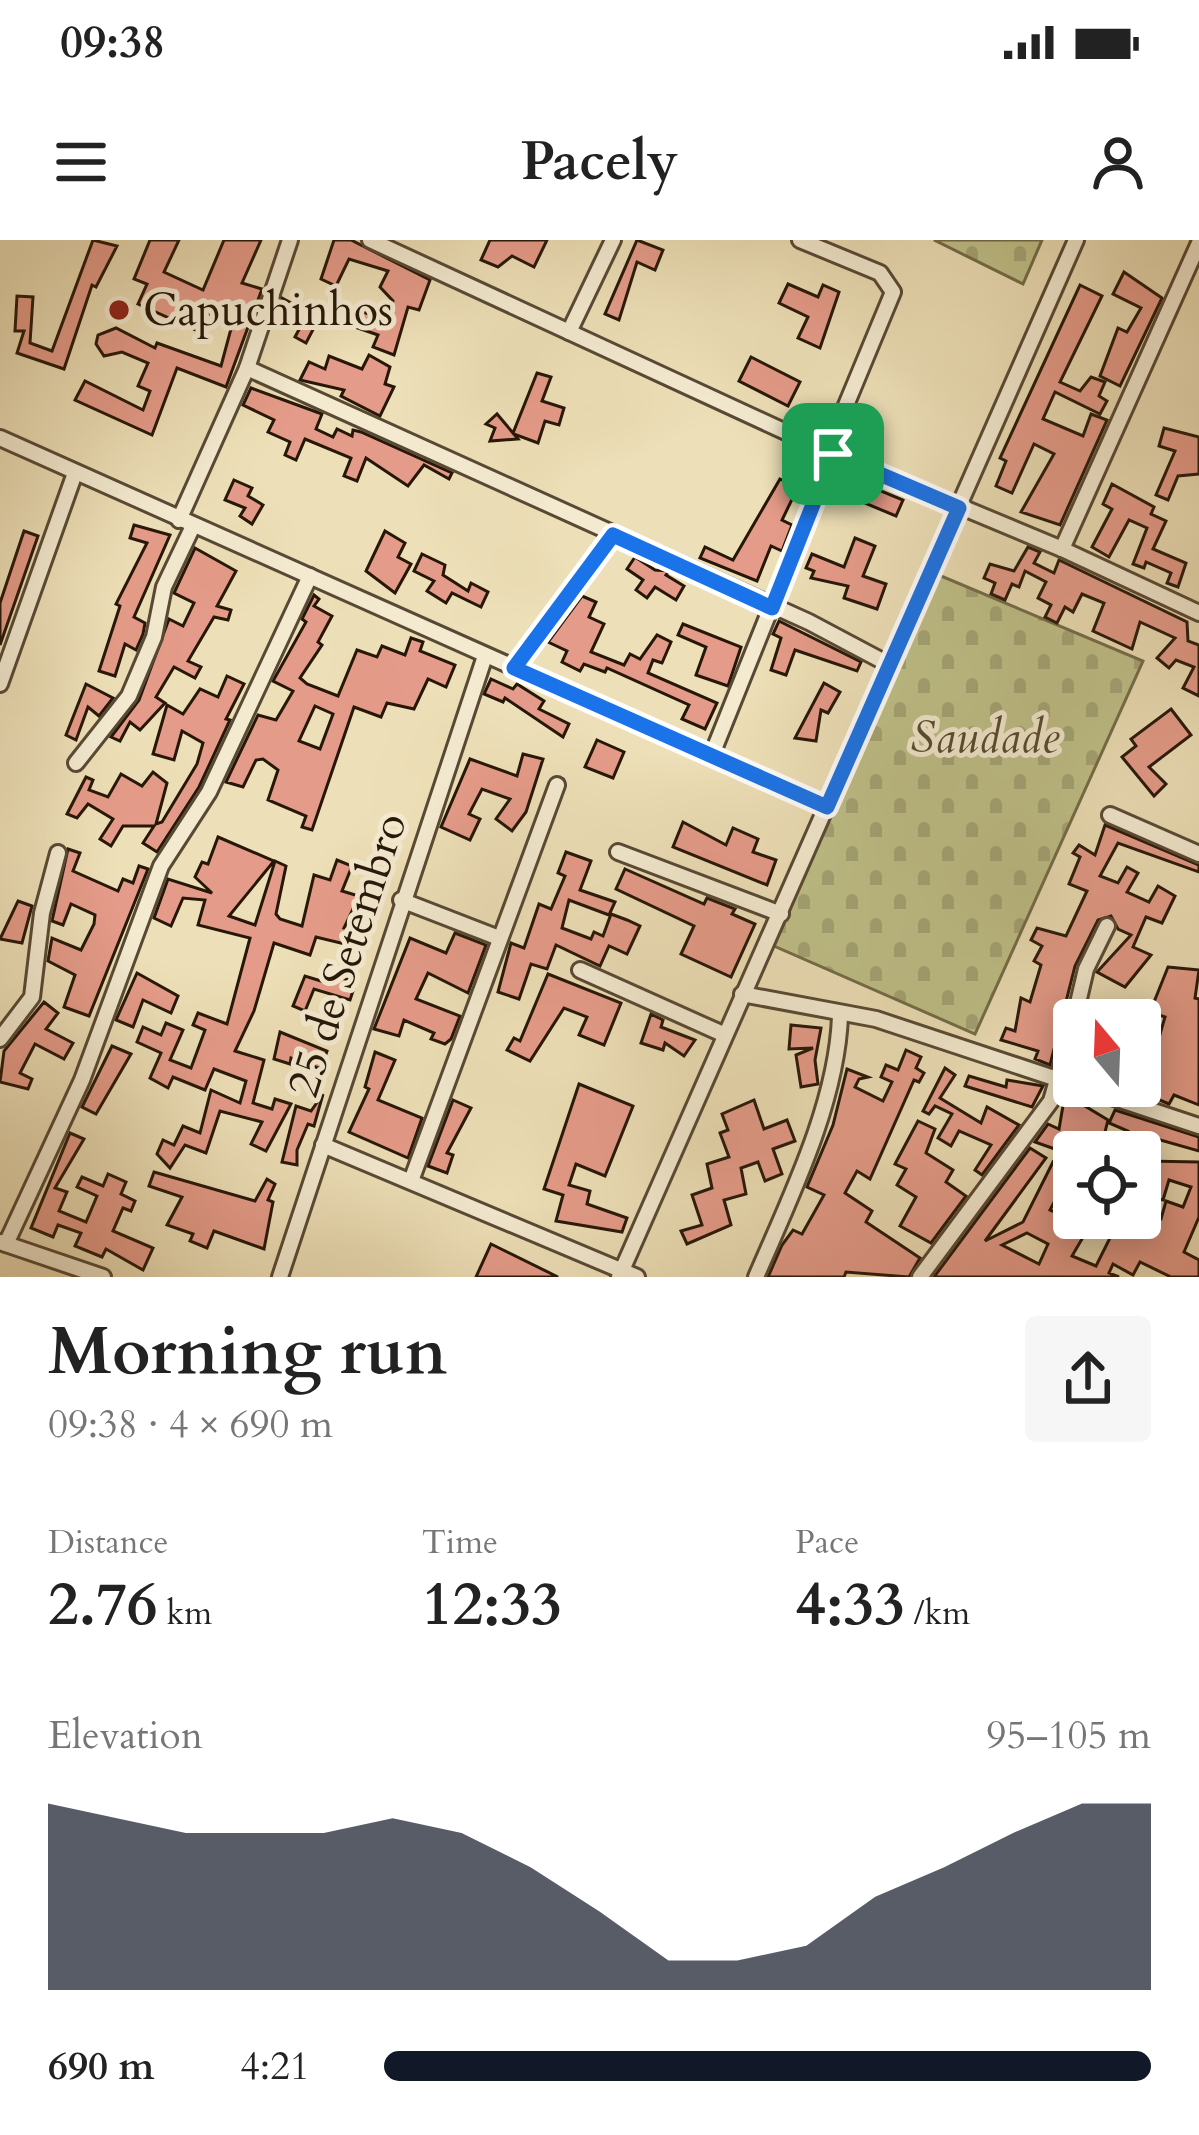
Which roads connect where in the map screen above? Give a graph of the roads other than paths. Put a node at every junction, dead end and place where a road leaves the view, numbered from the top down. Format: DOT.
graph roads {
  1 [pos="290,240"];
  2 [pos="370,240"];
  3 [pos="613,240"];
  4 [pos="800,240"];
  5 [pos="1076,240"];
  6 [pos="1199,243"];
  7 [pos="568,332"];
  8 [pos="247,368"];
  9 [pos="0,438"];
  10 [pos="830,452"];
  11 [pos="76,473"];
  12 [pos="959,508"];
  13 [pos="186,523"];
  14 [pos="613,535"];
  15 [pos="1062,549"];
  16 [pos="310,577"];
  17 [pos="772,608"];
  18 [pos="1199,613"];
  19 [pos="485,656"];
  20 [pos="890,664"];
  21 [pos="514,668"];
  22 [pos="0,684"];
  23 [pos="710,757"];
  24 [pos="76,763"];
  25 [pos="557,785"];
  26 [pos="827,807"];
  27 [pos="1110,815"];
  28 [pos="618,852"];
  29 [pos="58,853"];
  30 [pos="1199,854"];
  31 [pos="401,900"];
  32 [pos="781,914"];
  33 [pos="1107,926"];
  34 [pos="499,938"];
  35 [pos="580,970"];
  36 [pos="742,994"];
  37 [pos="1079,999"];
  38 [pos="840,1016"];
  39 [pos="723,1034"];
  40 [pos="0,1039"];
  41 [pos="1053,1080"];
  42 [pos="1053,1093"];
  43 [pos="1138,1107"];
  44 [pos="1199,1126"];
  45 [pos="323,1144"];
  46 [pos="411,1180"];
  47 [pos="3,1243"];
  48 [pos="621,1272"];
  49 [pos="104,1277"];
  50 [pos="280,1277"];
  51 [pos="637,1277"];
  52 [pos="756,1277"];
  53 [pos="920,1277"];
  1 -- 8 [label="street"];
  2 -- 7 [label="street"];
  3 -- 7 [label="street"];
  4 -- 10 [label="street"];
  5 -- 12 [label="street"];
  6 -- 15 [label="street"];
  7 -- 10 [label="street"];
  8 -- 13 [label="street"];
  8 -- 14 [label="street"];
  9 -- 11 [label="street"];
  10 -- 12 [label="street"];
  10 -- 17 [label="street"];
  11 -- 13 [label="street"];
  11 -- 22 [label="street"];
  12 -- 15 [label="street"];
  12 -- 20 [label="street"];
  13 -- 16 [label="street"];
  13 -- 24 [label="street"];
  14 -- 17 [label="street"];
  14 -- 21 [label="street"];
  15 -- 18 [label="street"];
  16 -- 19 [label="street"];
  16 -- 47 [label="street"];
  17 -- 20 [label="street"];
  17 -- 23 [label="street"];
  19 -- 21 [label="street"];
  19 -- 31 [label="street, 25 de Setembro"];
  20 -- 26 [label="street"];
  21 -- 23 [label="street"];
  23 -- 26 [label="street"];
  25 -- 34 [label="street"];
  26 -- 32 [label="street"];
  27 -- 30 [label="street"];
  28 -- 32 [label="street"];
  29 -- 40 [label="street"];
  31 -- 34 [label="street"];
  31 -- 45 [label="street, 25 de Setembro"];
  32 -- 36 [label="street"];
  33 -- 37 [label="street"];
  34 -- 46 [label="street"];
  35 -- 39 [label="street"];
  36 -- 38 [label="street"];
  36 -- 39 [label="street"];
  38 -- 41 [label="street"];
  38 -- 52 [label="street"];
  39 -- 48 [label="street"];
  42 -- 53 [label="street"];
  43 -- 44 [label="street"];
  45 -- 46 [label="street"];
  45 -- 50 [label="street, 25 de Setembro"];
  46 -- 48 [label="street"];
  47 -- 49 [label="street"];
  48 -- 51 [label="street"];
}
